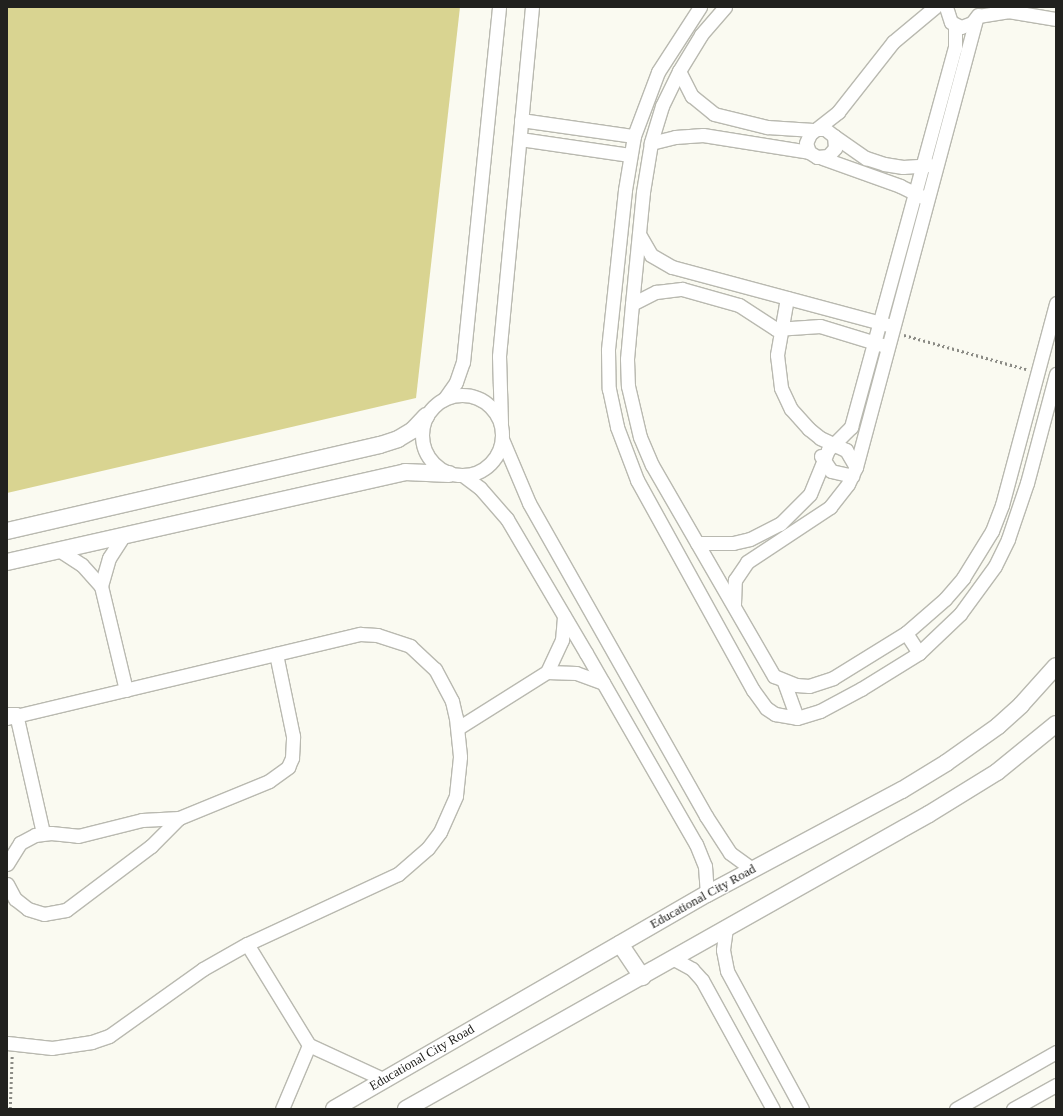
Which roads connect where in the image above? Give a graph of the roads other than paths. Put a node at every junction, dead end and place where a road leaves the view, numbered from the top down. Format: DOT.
graph roads {
  1 [pos="499,7"];
  2 [pos="532,7"];
  3 [pos="700,7"];
  4 [pos="725,7"];
  5 [pos="935,7"];
  6 [pos="946,7"];
  7 [pos="978,14"];
  8 [pos="1056,20"];
  9 [pos="955,25"];
  10 [pos="679,71"];
  11 [pos="521,120"];
  12 [pos="815,130"];
  13 [pos="634,136"];
  14 [pos="834,136"];
  15 [pos="520,139"];
  16 [pos="651,143"];
  17 [pos="809,152"];
  18 [pos="630,155"];
  19 [pos="822,158"];
  20 [pos="938,163"];
  21 [pos="923,167"];
  22 [pos="625,190"];
  23 [pos="643,192"];
  24 [pos="916,193"];
  25 [pos="928,201"];
  26 [pos="639,234"];
  27 [pos="787,298"];
  28 [pos="632,304"];
  29 [pos="1055,307"];
  30 [pos="881,323"];
  31 [pos="781,329"];
  32 [pos="893,329"];
  33 [pos="875,343"];
  34 [pos="889,346"];
  35 [pos="1056,374"];
  36 [pos="445,398"];
  37 [pos="426,416"];
  38 [pos="501,423"];
  39 [pos="809,429"];
  40 [pos="640,436"];
  41 [pos="502,439"];
  42 [pos="832,444"];
  43 [pos="623,445"];
  44 [pos="822,461"];
  45 [pos="854,472"];
  46 [pos="457,475"];
  47 [pos="7,531"];
  48 [pos="124,535"];
  49 [pos="697,543"];
  50 [pos="59,550"];
  51 [pos="7,562"];
  52 [pos="101,586"];
  53 [pos="734,608"];
  54 [pos="564,616"];
  55 [pos="906,633"];
  56 [pos="919,653"];
  57 [pos="276,654"];
  58 [pos="1056,666"];
  59 [pos="547,672"];
  60 [pos="784,682"];
  61 [pos="602,683"];
  62 [pos="126,690"];
  63 [pos="10,715"];
  64 [pos="797,718"];
  65 [pos="1056,724"];
  66 [pos="458,728"];
  67 [pos="179,818"];
  68 [pos="43,833"];
  69 [pos="7,864"];
  70 [pos="752,869"];
  71 [pos="7,884"];
  72 [pos="707,894"];
  73 [pos="726,928"];
  74 [pos="247,944"];
  75 [pos="620,944"];
  76 [pos="674,959"];
  77 [pos="642,977"];
  78 [pos="10,1044"];
  79 [pos="310,1045"];
  80 [pos="1056,1052"];
  81 [pos="385,1080"];
  82 [pos="1056,1085"];
  83 [pos="282,1109"];
  84 [pos="334,1109"];
  85 [pos="406,1109"];
  86 [pos="773,1109"];
  87 [pos="802,1109"];
  88 [pos="956,1109"];
  89 [pos="1014,1109"];
  1 -- 36 [label="street"];
  2 -- 11 [label="street"];
  3 -- 13 [label="street"];
  4 -- 10 [label="street"];
  5 -- 12 [label="street"];
  6 -- 9 [label="street"];
  7 -- 8 [label="street"];
  7 -- 9 [label="street"];
  7 -- 20 [label="street"];
  9 -- 21 [label="street"];
  10 -- 12 [label="street"];
  10 -- 16 [label="street"];
  11 -- 13 [label="street"];
  11 -- 15 [label="street"];
  12 -- 14 [label="street"];
  12 -- 17 [label="street"];
  13 -- 18 [label="street"];
  14 -- 19 [label="street"];
  14 -- 21 [label="street"];
  15 -- 18 [label="street"];
  15 -- 38 [label="street"];
  16 -- 17 [label="street"];
  16 -- 23 [label="street"];
  17 -- 19 [label="street"];
  18 -- 22 [label="street"];
  19 -- 24 [label="street"];
  20 -- 21 [label="street"];
  20 -- 25 [label="street"];
  21 -- 24 [label="street"];
  22 -- 23 [label="street"];
  22 -- 43 [label="street"];
  23 -- 26 [label="street"];
  24 -- 25 [label="street"];
  24 -- 30 [label="street"];
  25 -- 32 [label="street"];
  26 -- 27 [label="street"];
  26 -- 28 [label="street"];
  27 -- 30 [label="street"];
  27 -- 31 [label="street"];
  28 -- 31 [label="street"];
  28 -- 40 [label="street"];
  29 -- 55 [label="street"];
  30 -- 32 [label="street"];
  30 -- 33 [label="street"];
  31 -- 33 [label="street"];
  31 -- 39 [label="street"];
  32 -- 34 [label="street"];
  33 -- 34 [label="street"];
  33 -- 42 [label="street"];
  34 -- 45 [label="street"];
  35 -- 56 [label="street"];
  36 -- 37 [label="street"];
  36 -- 38 [label="street"];
  37 -- 46 [label="street"];
  37 -- 47 [label="street"];
  38 -- 41 [label="street"];
  39 -- 42 [label="street"];
  39 -- 44 [label="street"];
  40 -- 43 [label="street"];
  40 -- 49 [label="street"];
  41 -- 46 [label="street"];
  41 -- 70 [label="street"];
  42 -- 44 [label="street"];
  42 -- 45 [label="street"];
  43 -- 64 [label="street"];
  44 -- 45 [label="street"];
  44 -- 49 [label="street"];
  45 -- 53 [label="street"];
  46 -- 48 [label="street"];
  46 -- 54 [label="street"];
  48 -- 50 [label="street"];
  48 -- 52 [label="street"];
  49 -- 53 [label="street"];
  50 -- 51 [label="street"];
  50 -- 52 [label="street"];
  52 -- 62 [label="street"];
  53 -- 60 [label="street"];
  54 -- 59 [label="street"];
  54 -- 61 [label="street"];
  55 -- 56 [label="street"];
  55 -- 60 [label="street"];
  56 -- 64 [label="street"];
  57 -- 62 [label="street"];
  57 -- 66 [label="street"];
  57 -- 67 [label="street"];
  58 -- 70 [label="street, Educational City Road"];
  59 -- 61 [label="street"];
  59 -- 66 [label="street"];
  60 -- 64 [label="street"];
  61 -- 72 [label="street"];
  62 -- 63 [label="street"];
  63 -- 68 [label="street"];
  65 -- 73 [label="street"];
  66 -- 74 [label="street"];
  67 -- 68 [label="street"];
  67 -- 71 [label="street"];
  68 -- 69 [label="street"];
  70 -- 72 [label="street, Educational City Road"];
  72 -- 75 [label="street, Educational City Road"];
  73 -- 76 [label="street"];
  73 -- 87 [label="street"];
  74 -- 78 [label="street"];
  74 -- 79 [label="street"];
  75 -- 77 [label="street"];
  75 -- 81 [label="street, Educational City Road"];
  76 -- 77 [label="street"];
  76 -- 86 [label="street"];
  77 -- 85 [label="street"];
  79 -- 81 [label="street"];
  79 -- 83 [label="street"];
  80 -- 88 [label="street"];
  81 -- 84 [label="street, Educational City Road"];
  82 -- 89 [label="street"];
}
